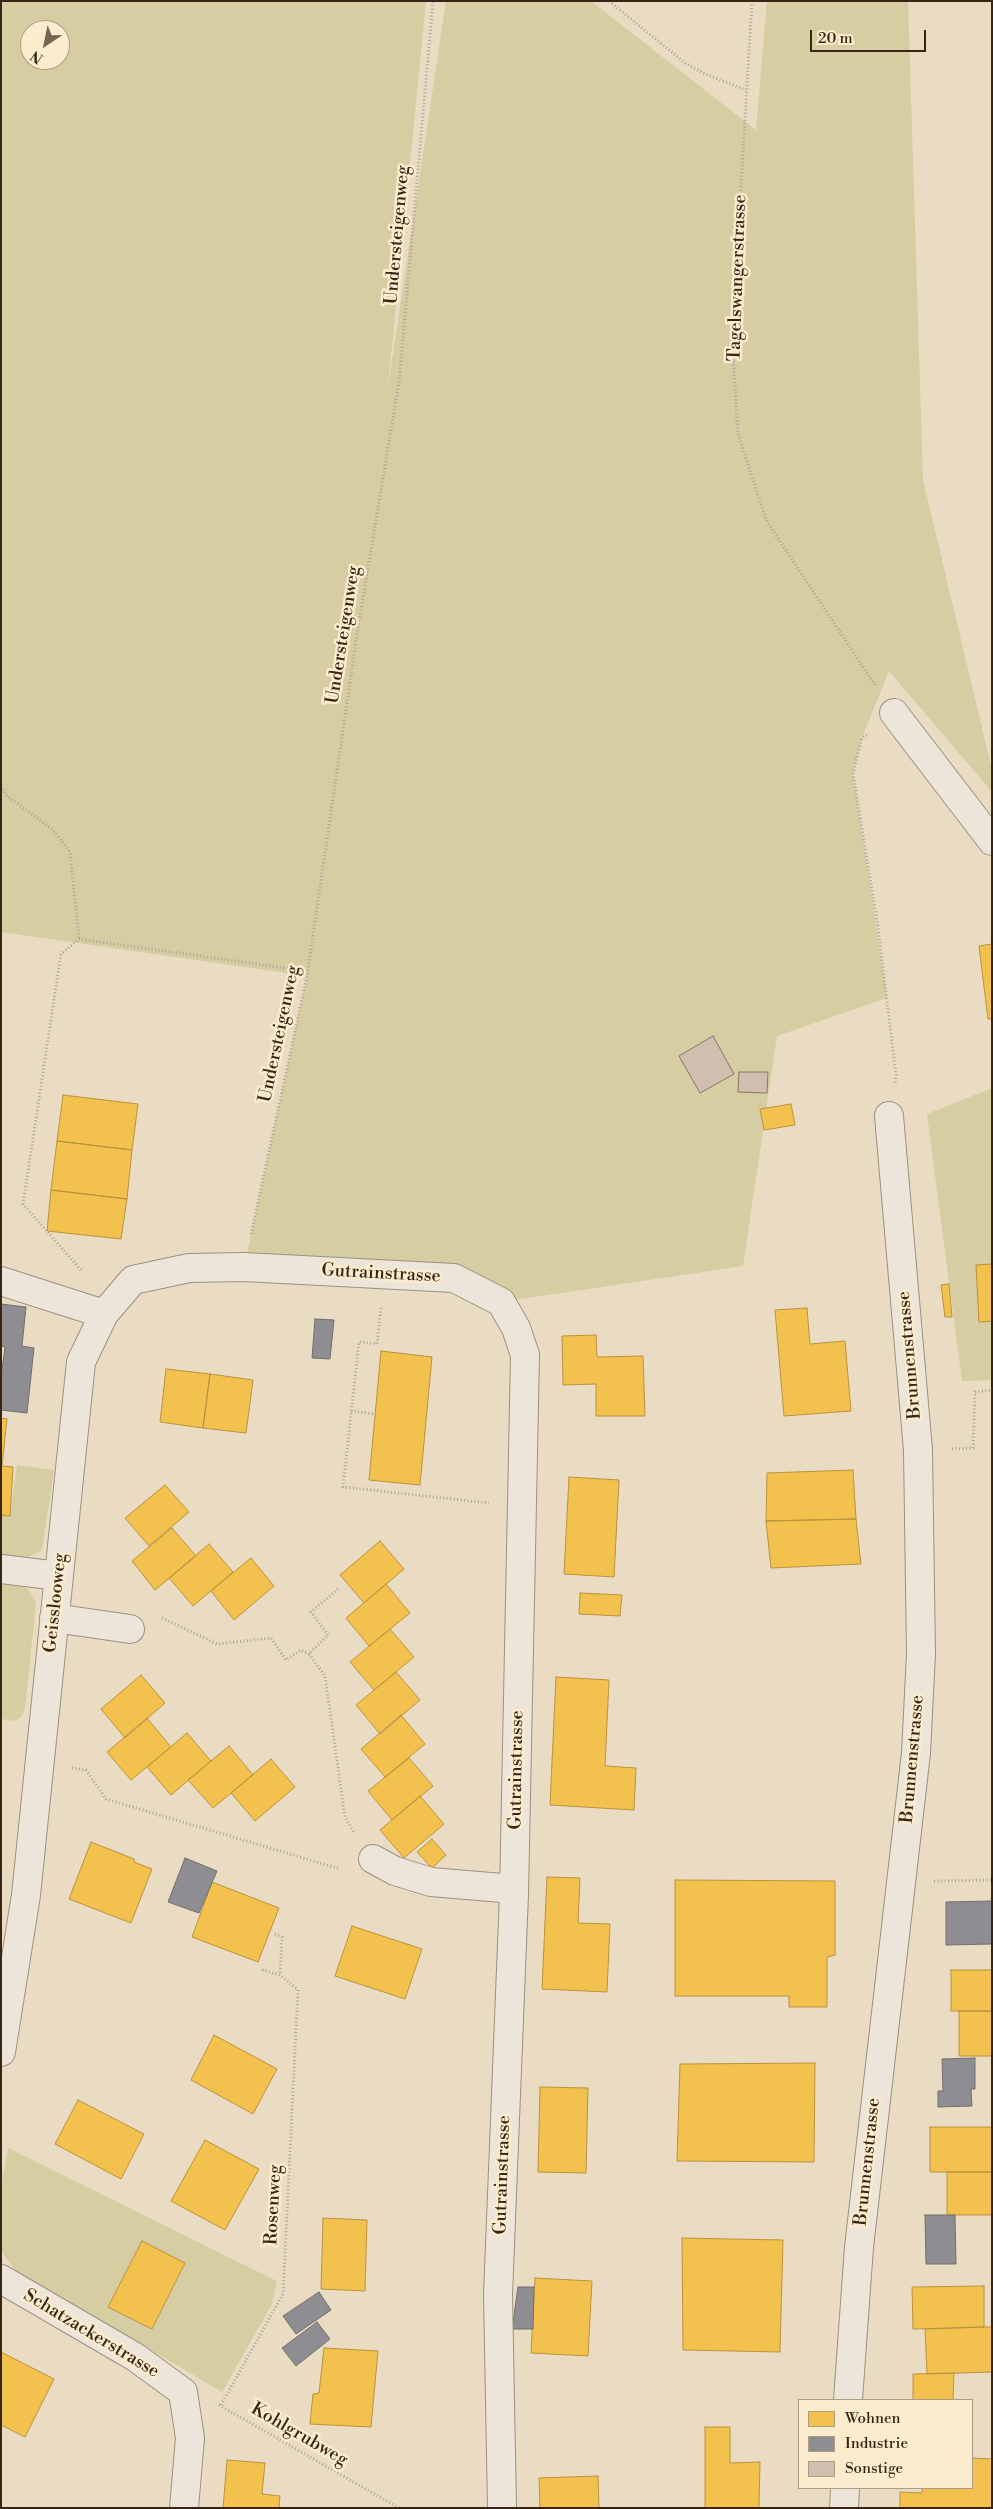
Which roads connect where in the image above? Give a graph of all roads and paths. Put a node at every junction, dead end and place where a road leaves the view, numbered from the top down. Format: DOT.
graph roads {
  1 [pos="433,1"];
  2 [pos="609,1"];
  3 [pos="752,1"];
  4 [pos="746,90"];
  5 [pos="865,671"];
  6 [pos="894,714"];
  7 [pos="1,786"];
  8 [pos="992,841"];
  9 [pos="79,939"];
  10 [pos="308,971"];
  11 [pos="889,1116"];
  12 [pos="244,1267"];
  13 [pos="1,1281"];
  14 [pos="108,1309"];
  15 [pos="378,1329"];
  16 [pos="992,1390"];
  17 [pos="351,1411"];
  18 [pos="375,1414"];
  19 [pos="943,1449"];
  20 [pos="522,1506"];
  21 [pos="1,1569"];
  22 [pos="58,1576"];
  23 [pos="338,1590"];
  24 [pos="156,1615"];
  25 [pos="54,1618"];
  26 [pos="130,1629"];
  27 [pos="309,1654"];
  28 [pos="72,1768"];
  29 [pos="358,1837"];
  30 [pos="373,1859"];
  31 [pos="344,1870"];
  32 [pos="901,1878"];
  33 [pos="992,1880"];
  34 [pos="514,1889"];
  35 [pos="275,1934"];
  36 [pos="262,1972"];
  37 [pos="280,1975"];
  38 [pos="1,2052"];
  39 [pos="1,2279"];
  40 [pos="183,2392"];
  41 [pos="848,2399"];
  42 [pos="220,2405"];
  43 [pos="845,2489"];
  44 [pos="184,2508"];
  45 [pos="399,2508"];
  46 [pos="502,2508"];
  47 [pos="844,2508"];
  1 -- 10 [label="path, Understeigenweg"];
  2 -- 4 [label="path"];
  3 -- 4 [label="path, Tagelswangerstrasse"];
  4 -- 5 [label="path, Tagelswangerstrasse"];
  6 -- 8 [label="street"];
  6 -- 11 [label="path"];
  7 -- 9 [label="path"];
  9 -- 10 [label="path"];
  9 -- 14 [label="path"];
  10 -- 12 [label="path, Understeigenweg"];
  11 -- 32 [label="street, Brunnenstrasse"];
  12 -- 14 [label="street, Geisslooweg"];
  12 -- 20 [label="street, Gutrainstrasse"];
  13 -- 14 [label="street"];
  14 -- 22 [label="street, Geisslooweg"];
  15 -- 17 [label="path"];
  16 -- 19 [label="path"];
  17 -- 18 [label="path"];
  17 -- 20 [label="path"];
  20 -- 34 [label="street, Gutrainstrasse"];
  21 -- 22 [label="street"];
  22 -- 25 [label="street, Geisslooweg"];
  23 -- 27 [label="path"];
  24 -- 27 [label="path"];
  25 -- 26 [label="street"];
  25 -- 38 [label="street, Geisslooweg"];
  27 -- 29 [label="path"];
  28 -- 31 [label="path"];
  30 -- 34 [label="street"];
  32 -- 33 [label="path"];
  32 -- 41 [label="street, Brunnenstrasse"];
  34 -- 46 [label="street, Gutrainstrasse"];
  35 -- 37 [label="path"];
  36 -- 42 [label="path, Rosenweg"];
  39 -- 40 [label="street, Schatzackerstrasse"];
  40 -- 42 [label="path, Kohlgrubweg"];
  40 -- 44 [label="street"];
  42 -- 45 [label="path, Kohlgrubweg"];
  43 -- 47 [label="street"];
}
